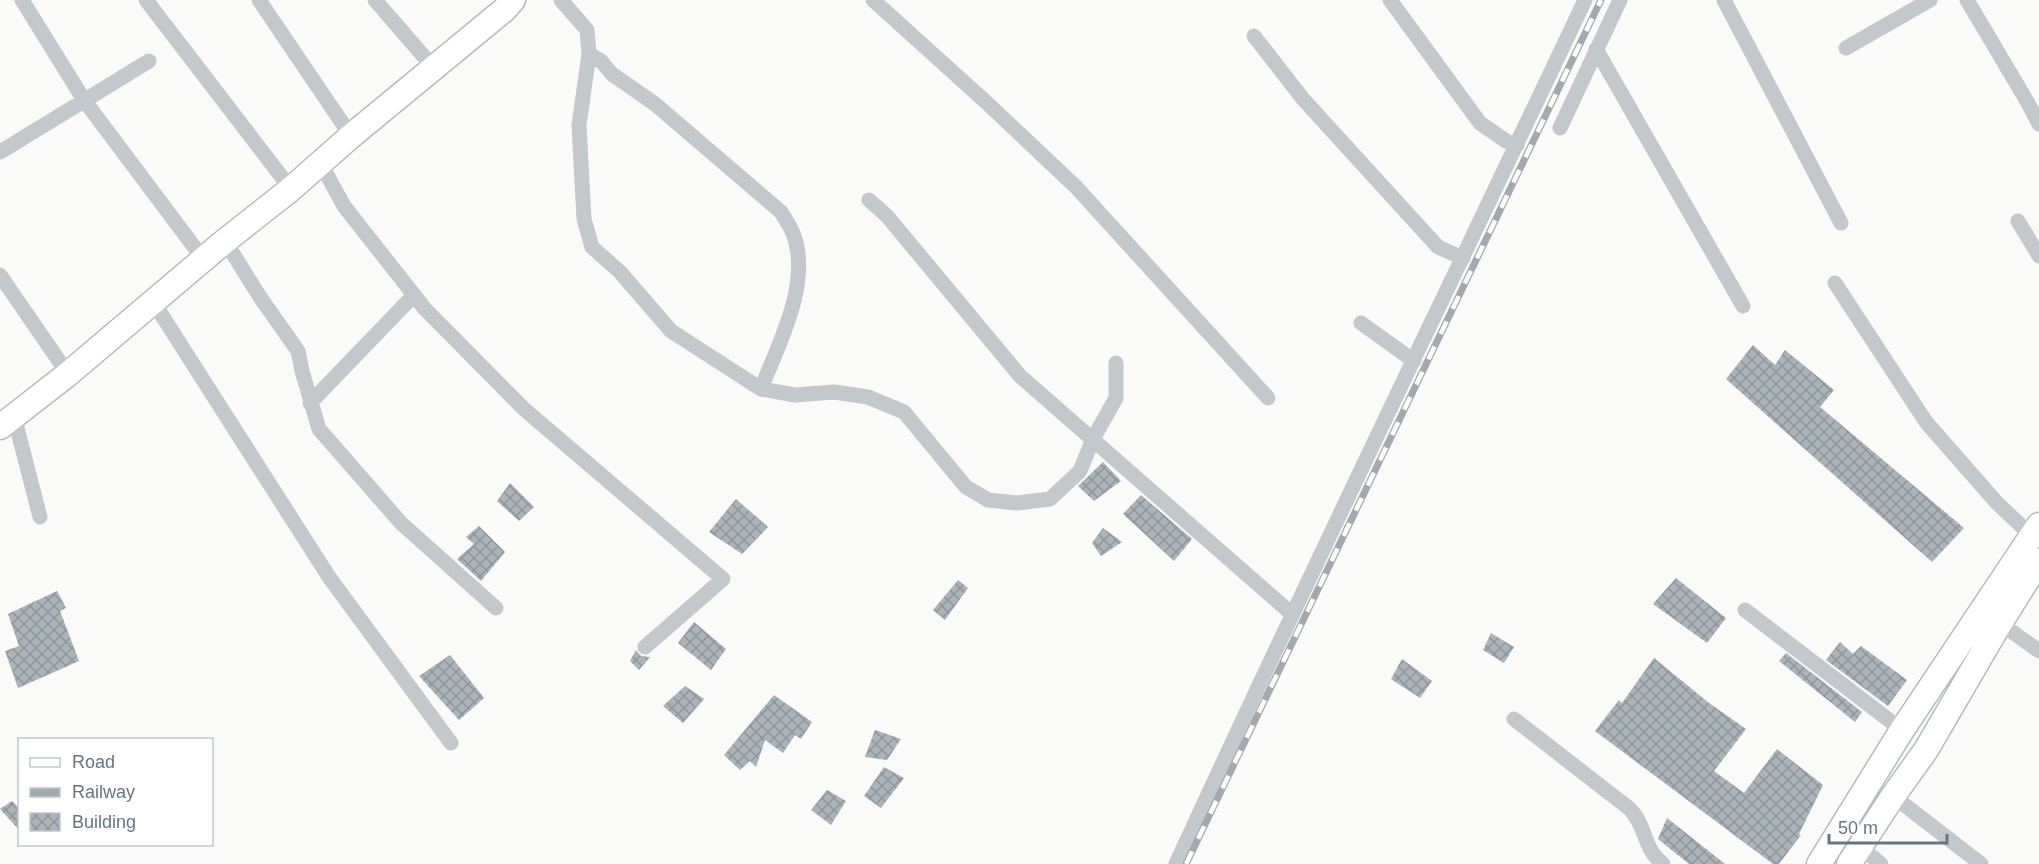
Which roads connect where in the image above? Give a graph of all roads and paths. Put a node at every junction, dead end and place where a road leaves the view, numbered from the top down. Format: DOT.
graph roads {
  1 [pos="22,0"];
  2 [pos="146,0"];
  3 [pos="259,0"];
  4 [pos="375,0"];
  5 [pos="527,0"];
  6 [pos="561,0"];
  7 [pos="873,0"];
  8 [pos="1390,0"];
  9 [pos="1585,0"];
  10 [pos="1620,0"];
  11 [pos="1724,0"];
  12 [pos="1930,0"];
  13 [pos="1967,0"];
  14 [pos="509,5"];
  15 [pos="1902,7"];
  16 [pos="1254,36"];
  17 [pos="1846,48"];
  18 [pos="1596,49"];
  19 [pos="589,54"];
  20 [pos="149,61"];
  21 [pos="434,67"];
  22 [pos="84,100"];
  23 [pos="2039,124"];
  24 [pos="1560,128"];
  25 [pos="351,136"];
  26 [pos="1517,145"];
  27 [pos="0,152"];
  28 [pos="320,162"];
  29 [pos="291,189"];
  30 [pos="869,200"];
  31 [pos="2018,221"];
  32 [pos="1841,223"];
  33 [pos="225,242"];
  34 [pos="2039,256"];
  35 [pos="1463,258"];
  36 [pos="204,260"];
  37 [pos="0,275"];
  38 [pos="1835,283"];
  39 [pos="414,295"];
  40 [pos="154,303"];
  41 [pos="1743,306"];
  42 [pos="1361,323"];
  43 [pos="1414,361"];
  44 [pos="1116,363"];
  45 [pos="68,374"];
  46 [pos="761,389"];
  47 [pos="1268,398"];
  48 [pos="310,402"];
  49 [pos="7,421"];
  50 [pos="1093,440"];
  51 [pos="40,517"];
  52 [pos="2035,530"];
  53 [pos="2039,561"];
  54 [pos="495,608"];
  55 [pos="1745,610"];
  56 [pos="1292,614"];
  57 [pos="2000,623"];
  58 [pos="645,647"];
  59 [pos="2039,651"];
  60 [pos="1514,719"];
  61 [pos="1902,730"];
  62 [pos="451,743"];
  63 [pos="1893,796"];
  64 [pos="1854,855"];
  65 [pos="1176,864"];
  66 [pos="1663,864"];
  67 [pos="1819,864"];
  68 [pos="1881,864"];
  69 [pos="1981,864"];
  1 -- 22 [label="street"];
  2 -- 29 [label="street"];
  3 -- 25 [label="street"];
  4 -- 21 [label="street"];
  5 -- 14 [label="main road"];
  6 -- 19 [label="street"];
  7 -- 47 [label="street"];
  8 -- 26 [label="street"];
  9 -- 26 [label="street"];
  10 -- 18 [label="street"];
  11 -- 32 [label="street"];
  12 -- 15 [label="street"];
  13 -- 23 [label="street"];
  14 -- 21 [label="main road"];
  15 -- 17 [label="street"];
  16 -- 35 [label="street"];
  18 -- 24 [label="street"];
  18 -- 41 [label="street"];
  19 -- 46 [label="street"];
  19 -- 46 [label="street"];
  20 -- 22 [label="street"];
  21 -- 25 [label="main road"];
  22 -- 27 [label="street"];
  22 -- 36 [label="street"];
  25 -- 28 [label="main road"];
  26 -- 35 [label="street"];
  28 -- 29 [label="main road"];
  28 -- 39 [label="street"];
  29 -- 33 [label="main road"];
  30 -- 50 [label="street"];
  31 -- 34 [label="street"];
  33 -- 36 [label="main road"];
  33 -- 48 [label="street"];
  35 -- 43 [label="street"];
  36 -- 40 [label="main road"];
  37 -- 45 [label="street"];
  38 -- 52 [label="street"];
  39 -- 48 [label="street"];
  39 -- 58 [label="street"];
  40 -- 45 [label="main road"];
  40 -- 62 [label="street"];
  42 -- 43 [label="street"];
  43 -- 56 [label="street"];
  44 -- 50 [label="street"];
  45 -- 49 [label="main road"];
  46 -- 50 [label="street"];
  48 -- 54 [label="street"];
  49 -- 51 [label="street"];
  50 -- 56 [label="street"];
  52 -- 61 [label="main road"];
  53 -- 57 [label="main road"];
  55 -- 61 [label="street"];
  56 -- 65 [label="street"];
  57 -- 59 [label="street"];
  57 -- 63 [label="main road"];
  60 -- 66 [label="street"];
  61 -- 67 [label="main road"];
  63 -- 64 [label="main road"];
  63 -- 69 [label="street"];
  64 -- 68 [label="street"];
}
